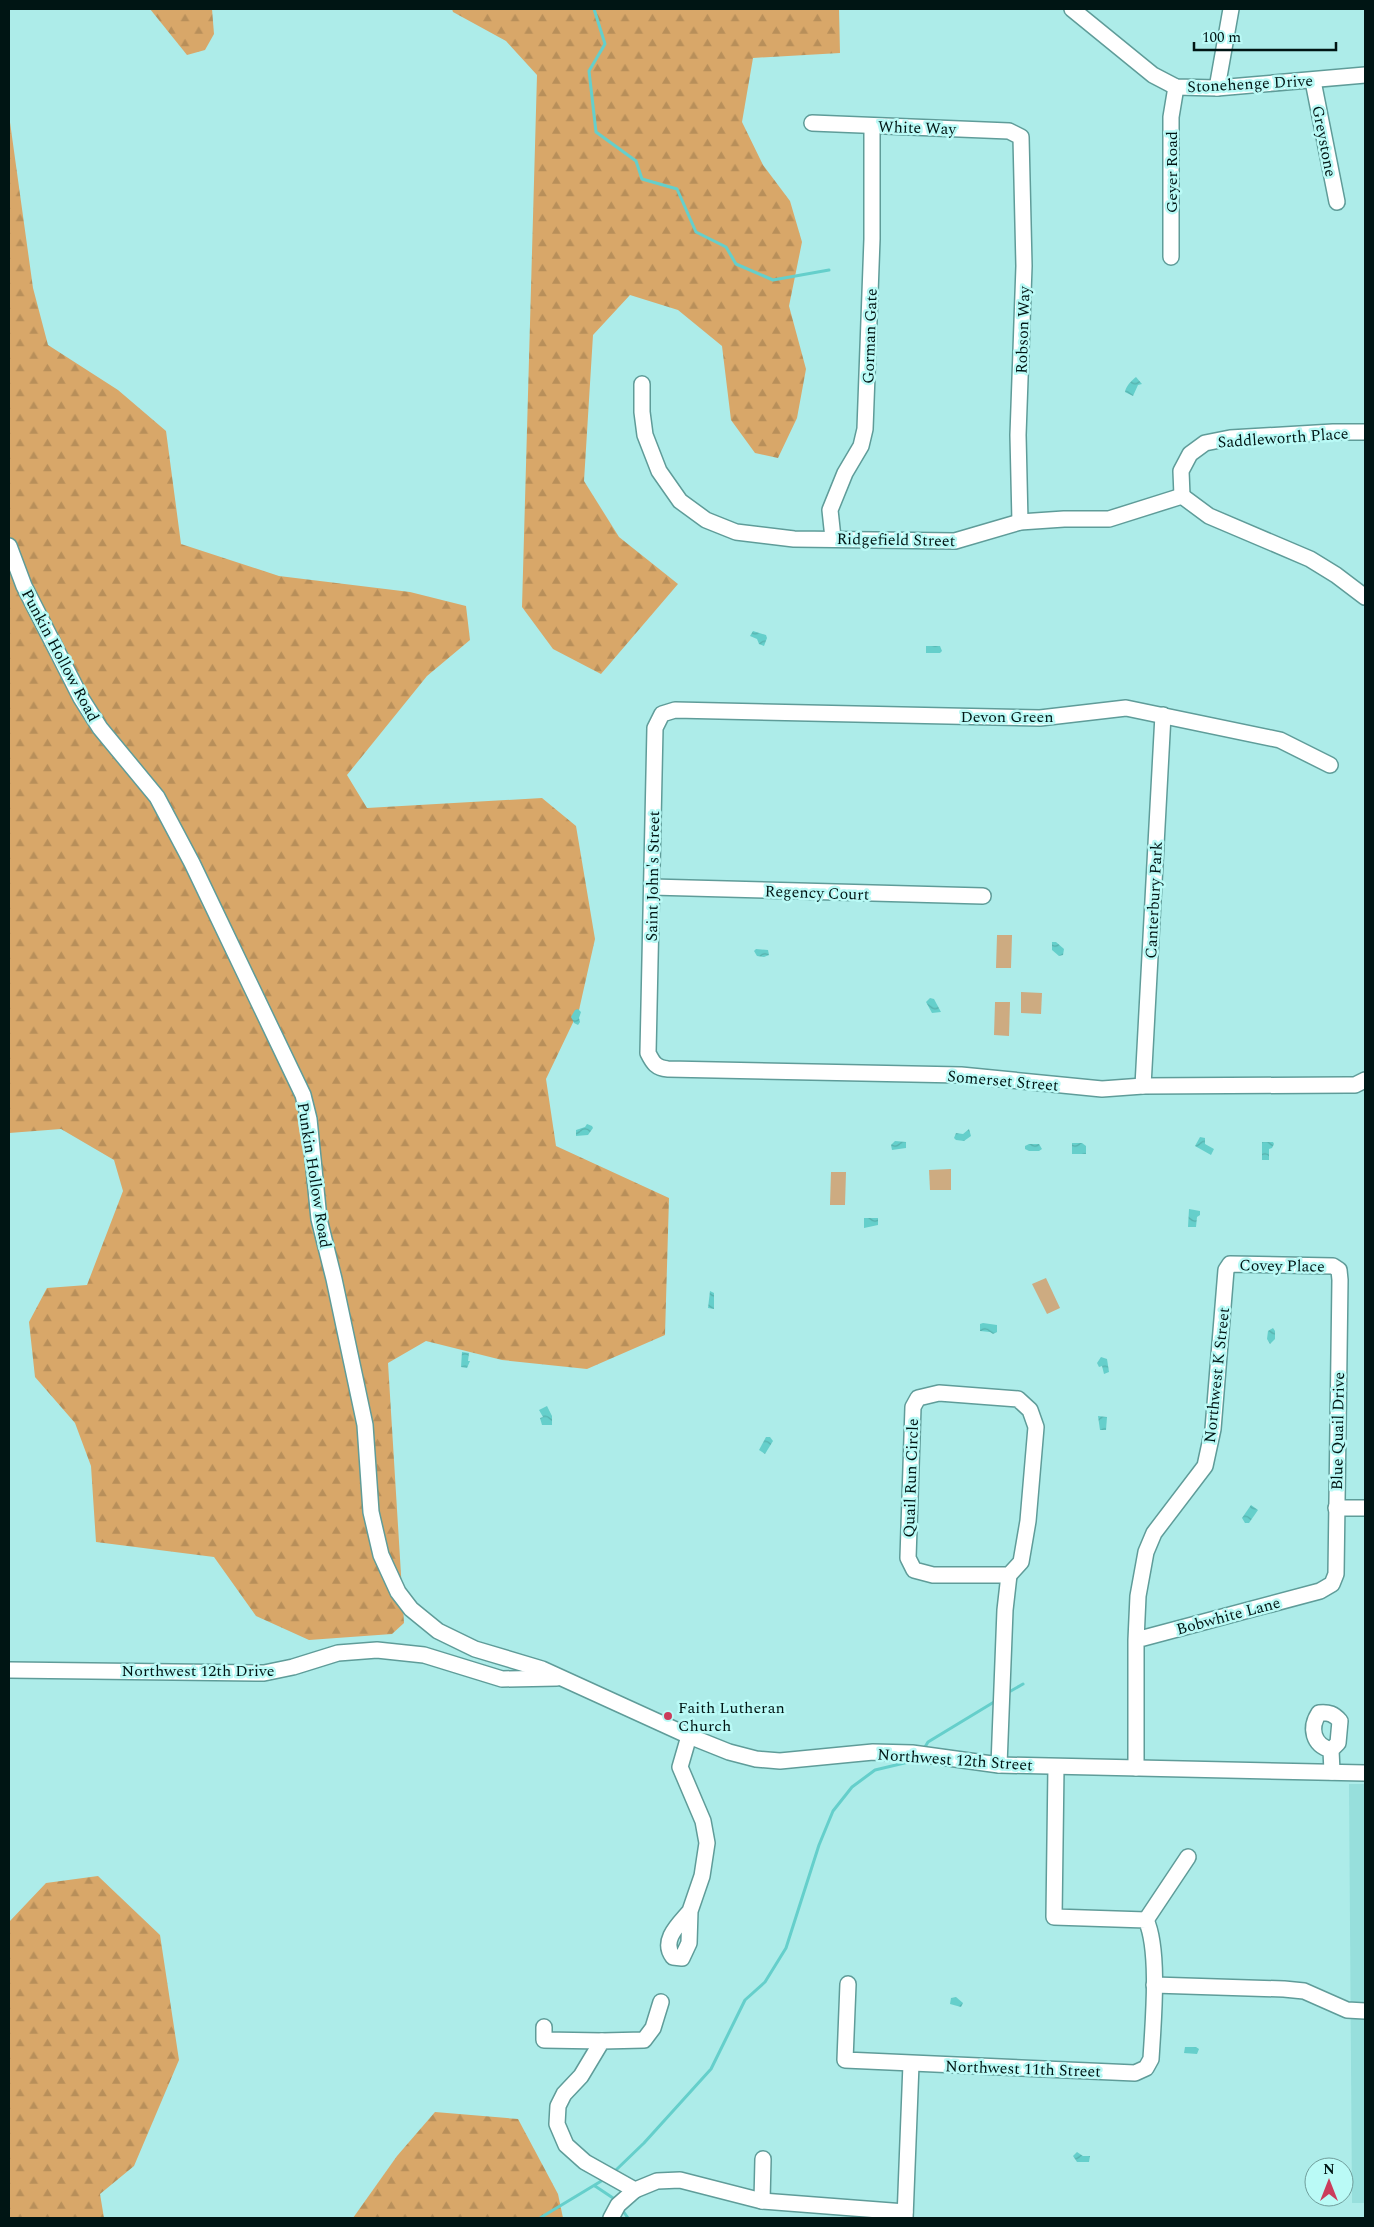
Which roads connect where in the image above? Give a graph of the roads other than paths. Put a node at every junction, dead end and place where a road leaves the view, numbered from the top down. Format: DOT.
graph roads {
  1 [pos="1072,9"];
  2 [pos="1231,9"];
  3 [pos="1365,75"];
  4 [pos="1313,81"];
  5 [pos="1176,87"];
  6 [pos="1217,88"];
  7 [pos="812,122"];
  8 [pos="872,126"];
  9 [pos="1021,137"];
  10 [pos="1337,202"];
  11 [pos="1171,257"];
  12 [pos="642,384"];
  13 [pos="1365,432"];
  14 [pos="1182,496"];
  15 [pos="1020,522"];
  16 [pos="833,538"];
  17 [pos="9,546"];
  18 [pos="1365,597"];
  19 [pos="675,710"];
  20 [pos="1163,714"];
  21 [pos="1330,766"];
  22 [pos="652,887"];
  23 [pos="983,896"];
  24 [pos="648,1053"];
  25 [pos="1365,1080"];
  26 [pos="1143,1086"];
  27 [pos="1230,1264"];
  28 [pos="1333,1266"];
  29 [pos="1336,1508"];
  30 [pos="1365,1508"];
  31 [pos="1009,1575"];
  32 [pos="1320,1591"];
  33 [pos="1136,1640"];
  34 [pos="9,1670"];
  35 [pos="561,1678"];
  36 [pos="689,1736"];
  37 [pos="1331,1750"];
  38 [pos="999,1765"];
  39 [pos="1056,1766"];
  40 [pos="1136,1768"];
  41 [pos="1332,1772"];
  42 [pos="1365,1773"];
  43 [pos="1188,1857"];
  44 [pos="690,1911"];
  45 [pos="1146,1920"];
  46 [pos="848,1984"];
  47 [pos="1154,1985"];
  48 [pos="661,2002"];
  49 [pos="1365,2011"];
  50 [pos="544,2027"];
  51 [pos="602,2041"];
  52 [pos="911,2064"];
  53 [pos="763,2159"];
  54 [pos="635,2190"];
  55 [pos="762,2201"];
  56 [pos="905,2215"];
  57 [pos="611,2218"];
  1 -- 5 [label="street, Stonehenge Drive"];
  2 -- 6 [label="street"];
  3 -- 4 [label="street, Stonehenge Drive"];
  4 -- 6 [label="street, Stonehenge Drive"];
  4 -- 10 [label="street, Greystone"];
  5 -- 6 [label="street, Stonehenge Drive"];
  5 -- 11 [label="street, Geyer Road"];
  7 -- 8 [label="street, White Way"];
  8 -- 9 [label="street, White Way"];
  8 -- 16 [label="street, Gorman Gate"];
  9 -- 15 [label="street, Robson Way"];
  12 -- 16 [label="street, Ridgefield Street"];
  13 -- 14 [label="street, Saddleworth Place"];
  14 -- 15 [label="street, Ridgefield Street"];
  14 -- 18 [label="street"];
  15 -- 16 [label="street, Ridgefield Street"];
  17 -- 35 [label="street, Punkin Hollow Road"];
  19 -- 20 [label="street, Devon Green"];
  19 -- 22 [label="street, Saint John's Street"];
  20 -- 21 [label="street, Devon Green"];
  20 -- 26 [label="street, Canterbury Park"];
  22 -- 23 [label="street, Regency Court"];
  22 -- 24 [label="street, Saint John's Street"];
  24 -- 26 [label="street, Somerset Street"];
  25 -- 26 [label="street, Somerset Street"];
  27 -- 28 [label="street, Covey Place"];
  27 -- 33 [label="street, Northwest K Street"];
  28 -- 29 [label="street, Blue Quail Drive"];
  29 -- 30 [label="street"];
  29 -- 32 [label="street, Blue Quail Drive"];
  31 -- 31 [label="street, Quail Run Circle"];
  31 -- 38 [label="street, Quail Run Circle"];
  32 -- 33 [label="street, Bobwhite Lane"];
  33 -- 40 [label="street, Northwest K Street"];
  34 -- 35 [label="street, Northwest 12th Drive"];
  35 -- 36 [label="street, Northwest 12th Street"];
  36 -- 38 [label="street, Northwest 12th Street"];
  36 -- 44 [label="street"];
  37 -- 41 [label="street"];
  38 -- 39 [label="street, Northwest 12th Street"];
  39 -- 40 [label="street, Northwest 12th Street"];
  39 -- 45 [label="street"];
  40 -- 41 [label="street, Northwest 12th Street"];
  41 -- 42 [label="street, Northwest 12th Street"];
  43 -- 45 [label="street"];
  45 -- 47 [label="street"];
  46 -- 52 [label="street, Northwest 11th Street"];
  47 -- 49 [label="street"];
  47 -- 52 [label="street, Northwest 11th Street"];
  48 -- 51 [label="street"];
  50 -- 51 [label="street"];
  51 -- 54 [label="street"];
  52 -- 56 [label="street"];
  53 -- 55 [label="street"];
  54 -- 55 [label="street"];
  54 -- 57 [label="street"];
  55 -- 56 [label="street"];
}
